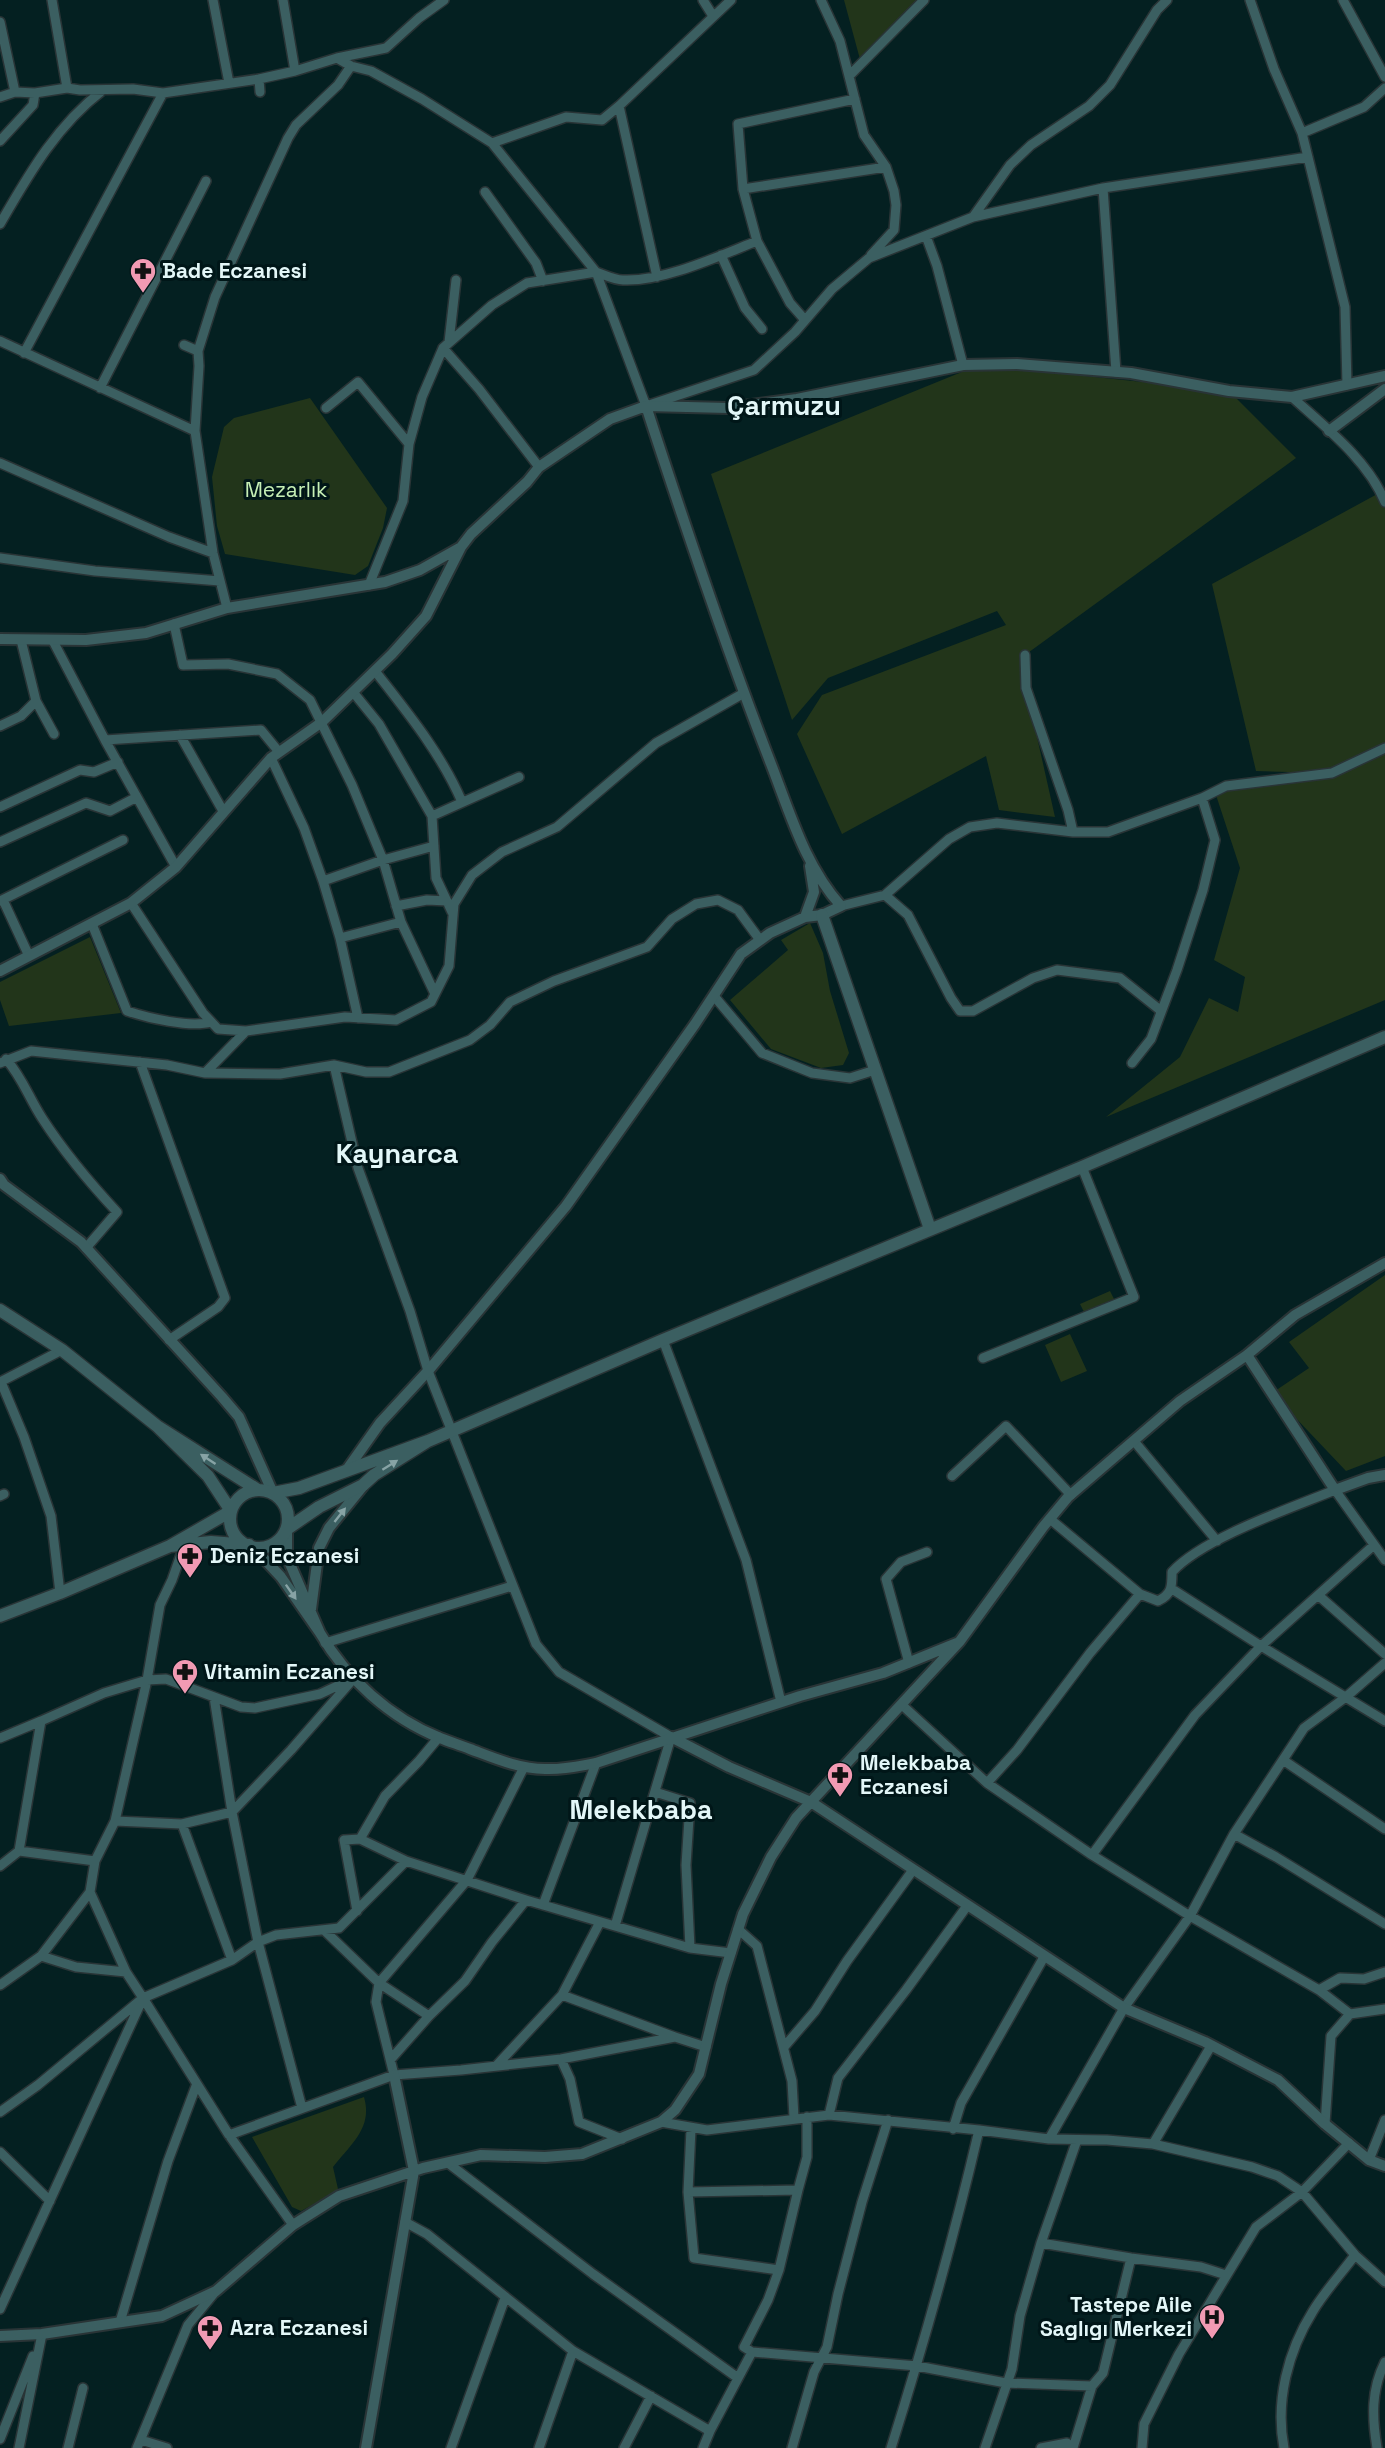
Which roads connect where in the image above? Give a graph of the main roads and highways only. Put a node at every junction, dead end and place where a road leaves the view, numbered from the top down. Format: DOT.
graph roads {
  1 [pos="822,915"];
  2 [pos="1385,1037"];
  3 [pos="930,1229"];
  4 [pos="0,1310"];
  5 [pos="157,1426"];
  6 [pos="428,1441"];
  7 [pos="258,1490"];
  8 [pos="273,1493"];
  9 [pos="231,1511"];
  10 [pos="287,1529"];
  11 [pos="171,1546"];
  12 [pos="251,1546"];
  13 [pos="0,1616"];
  1 -- 3 [label="main road"];
  2 -- 3 [label="main road"];
  3 -- 6 [label="main road"];
  4 -- 5 [label="main road"];
  7 -- 5 [label="main road, one-way"];
  5 -- 9 [label="main road"];
  6 -- 8 [label="main road"];
  10 -- 6 [label="main road, one-way"];
  7 -- 8 [label="main road"];
  7 -- 9 [label="main road"];
  8 -- 10 [label="main road"];
  9 -- 11 [label="main road"];
  9 -- 12 [label="main road"];
  10 -- 12 [label="main road"];
  11 -- 12 [label="main road"];
  11 -- 13 [label="main road"];
}
